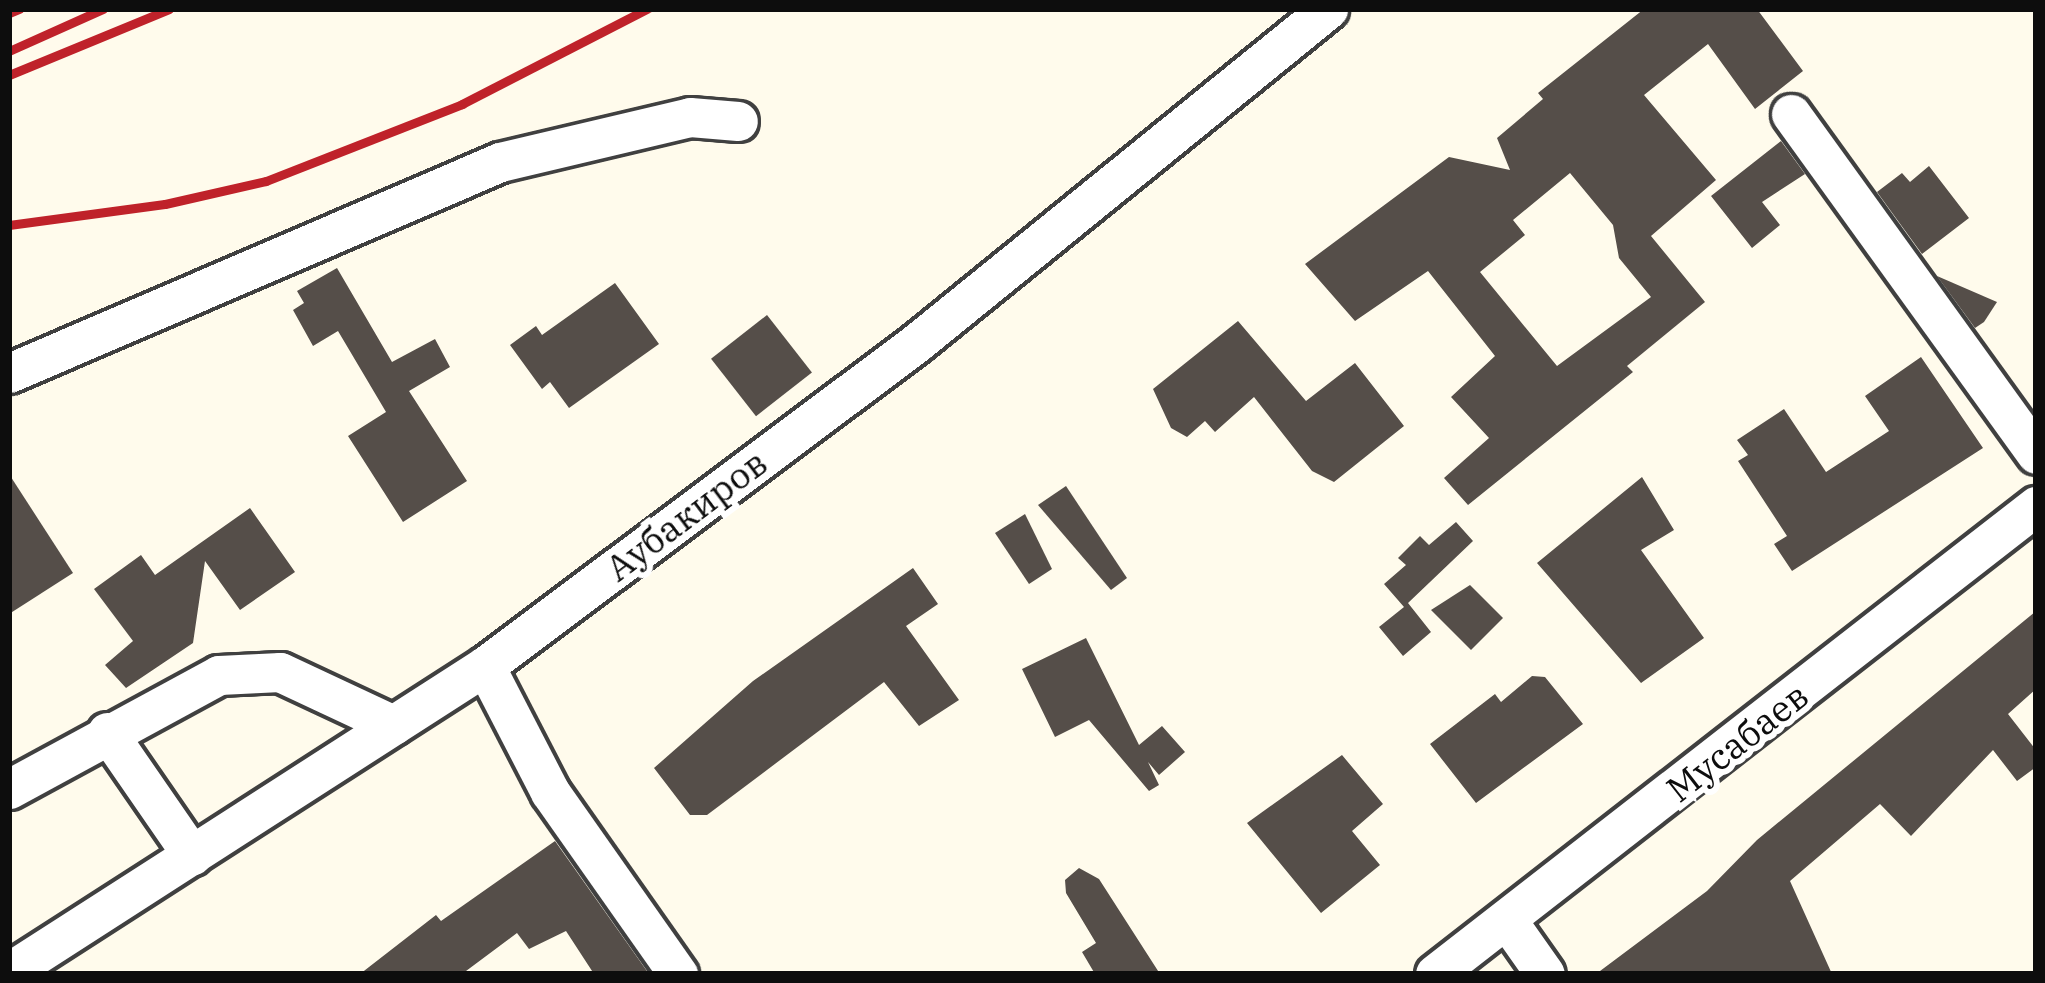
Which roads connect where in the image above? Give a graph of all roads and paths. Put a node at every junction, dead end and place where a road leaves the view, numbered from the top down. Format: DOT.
graph roads {
  1 [pos="1328,9"];
  2 [pos="1790,114"];
  3 [pos="738,121"];
  4 [pos="9,373"];
  5 [pos="2036,454"];
  6 [pos="2036,506"];
  7 [pos="485,666"];
  8 [pos="393,725"];
  9 [pos="107,732"];
  10 [pos="9,789"];
  11 [pos="192,854"];
  12 [pos="1509,923"];
  13 [pos="9,972"];
  14 [pos="678,974"];
  15 [pos="1435,974"];
  16 [pos="1545,974"];
  1 -- 7 [label="street, Аубакиров"];
  2 -- 5 [label="street"];
  3 -- 4 [label="street"];
  6 -- 12 [label="street, Мусабаев"];
  7 -- 8 [label="street, Аубакиров"];
  7 -- 14 [label="street"];
  8 -- 9 [label="street"];
  8 -- 11 [label="street, Аубакиров"];
  9 -- 10 [label="street"];
  9 -- 11 [label="street"];
  11 -- 13 [label="street, Аубакиров"];
  12 -- 15 [label="street, Мусабаев"];
  12 -- 16 [label="street"];
}
